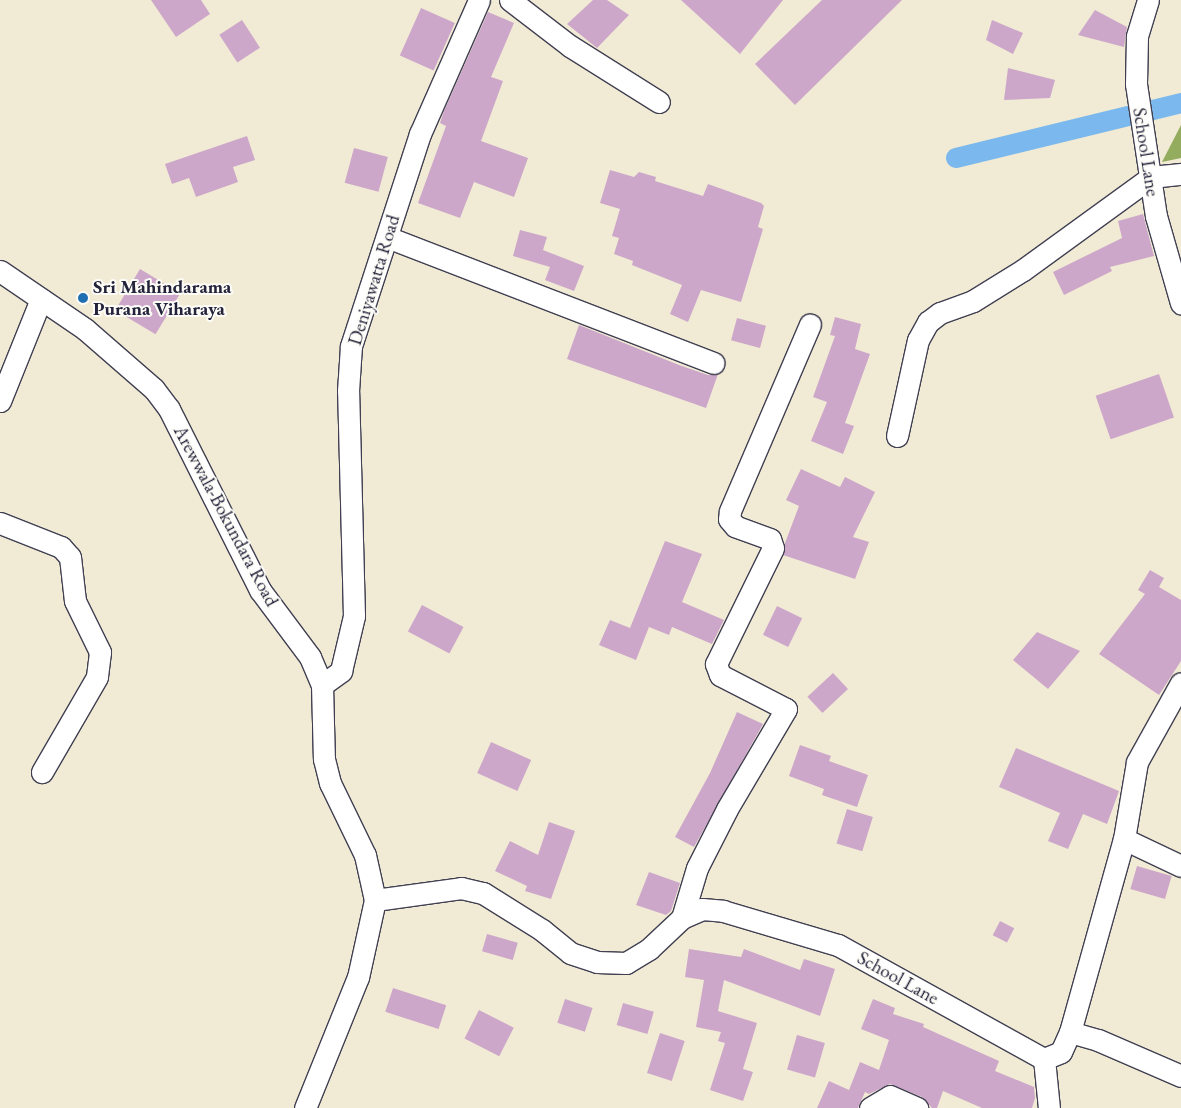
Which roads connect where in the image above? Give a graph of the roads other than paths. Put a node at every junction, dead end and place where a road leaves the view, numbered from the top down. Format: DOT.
graph roads {
  1 [pos="478,0"];
  2 [pos="510,0"];
  3 [pos="1148,0"];
  4 [pos="659,102"];
  5 [pos="1181,174"];
  6 [pos="1151,177"];
  7 [pos="387,237"];
  8 [pos="0,271"];
  9 [pos="41,299"];
  10 [pos="1181,303"];
  11 [pos="810,324"];
  12 [pos="713,363"];
  13 [pos="0,401"];
  14 [pos="897,436"];
  15 [pos="0,523"];
  16 [pos="1181,683"];
  17 [pos="322,685"];
  18 [pos="42,772"];
  19 [pos="1124,839"];
  20 [pos="1181,866"];
  21 [pos="375,900"];
  22 [pos="682,918"];
  23 [pos="1070,1032"];
  24 [pos="1044,1059"];
  25 [pos="1181,1076"];
  26 [pos="305,1108"];
  27 [pos="870,1108"];
  28 [pos="917,1108"];
  29 [pos="1049,1108"];
  1 -- 7 [label="street, Deniyawatta Road"];
  2 -- 4 [label="street"];
  3 -- 6 [label="street, School Lane"];
  5 -- 6 [label="street"];
  6 -- 10 [label="street, School Lane"];
  6 -- 14 [label="street"];
  7 -- 12 [label="street"];
  7 -- 17 [label="street, Deniyawatta Road"];
  8 -- 9 [label="street, Arewwala-Bokundara Road"];
  9 -- 13 [label="street"];
  9 -- 17 [label="street, Arewwala-Bokundara Road"];
  11 -- 22 [label="street"];
  15 -- 18 [label="street"];
  16 -- 19 [label="street"];
  17 -- 21 [label="street, Arewwala-Bokundara Road"];
  19 -- 20 [label="street"];
  19 -- 23 [label="street"];
  21 -- 22 [label="street, School Lane"];
  21 -- 26 [label="street, Arewwala-Bokundara Road"];
  22 -- 24 [label="street, School Lane"];
  23 -- 24 [label="street"];
  23 -- 25 [label="street"];
  24 -- 29 [label="street"];
  27 -- 28 [label="street"];
}
